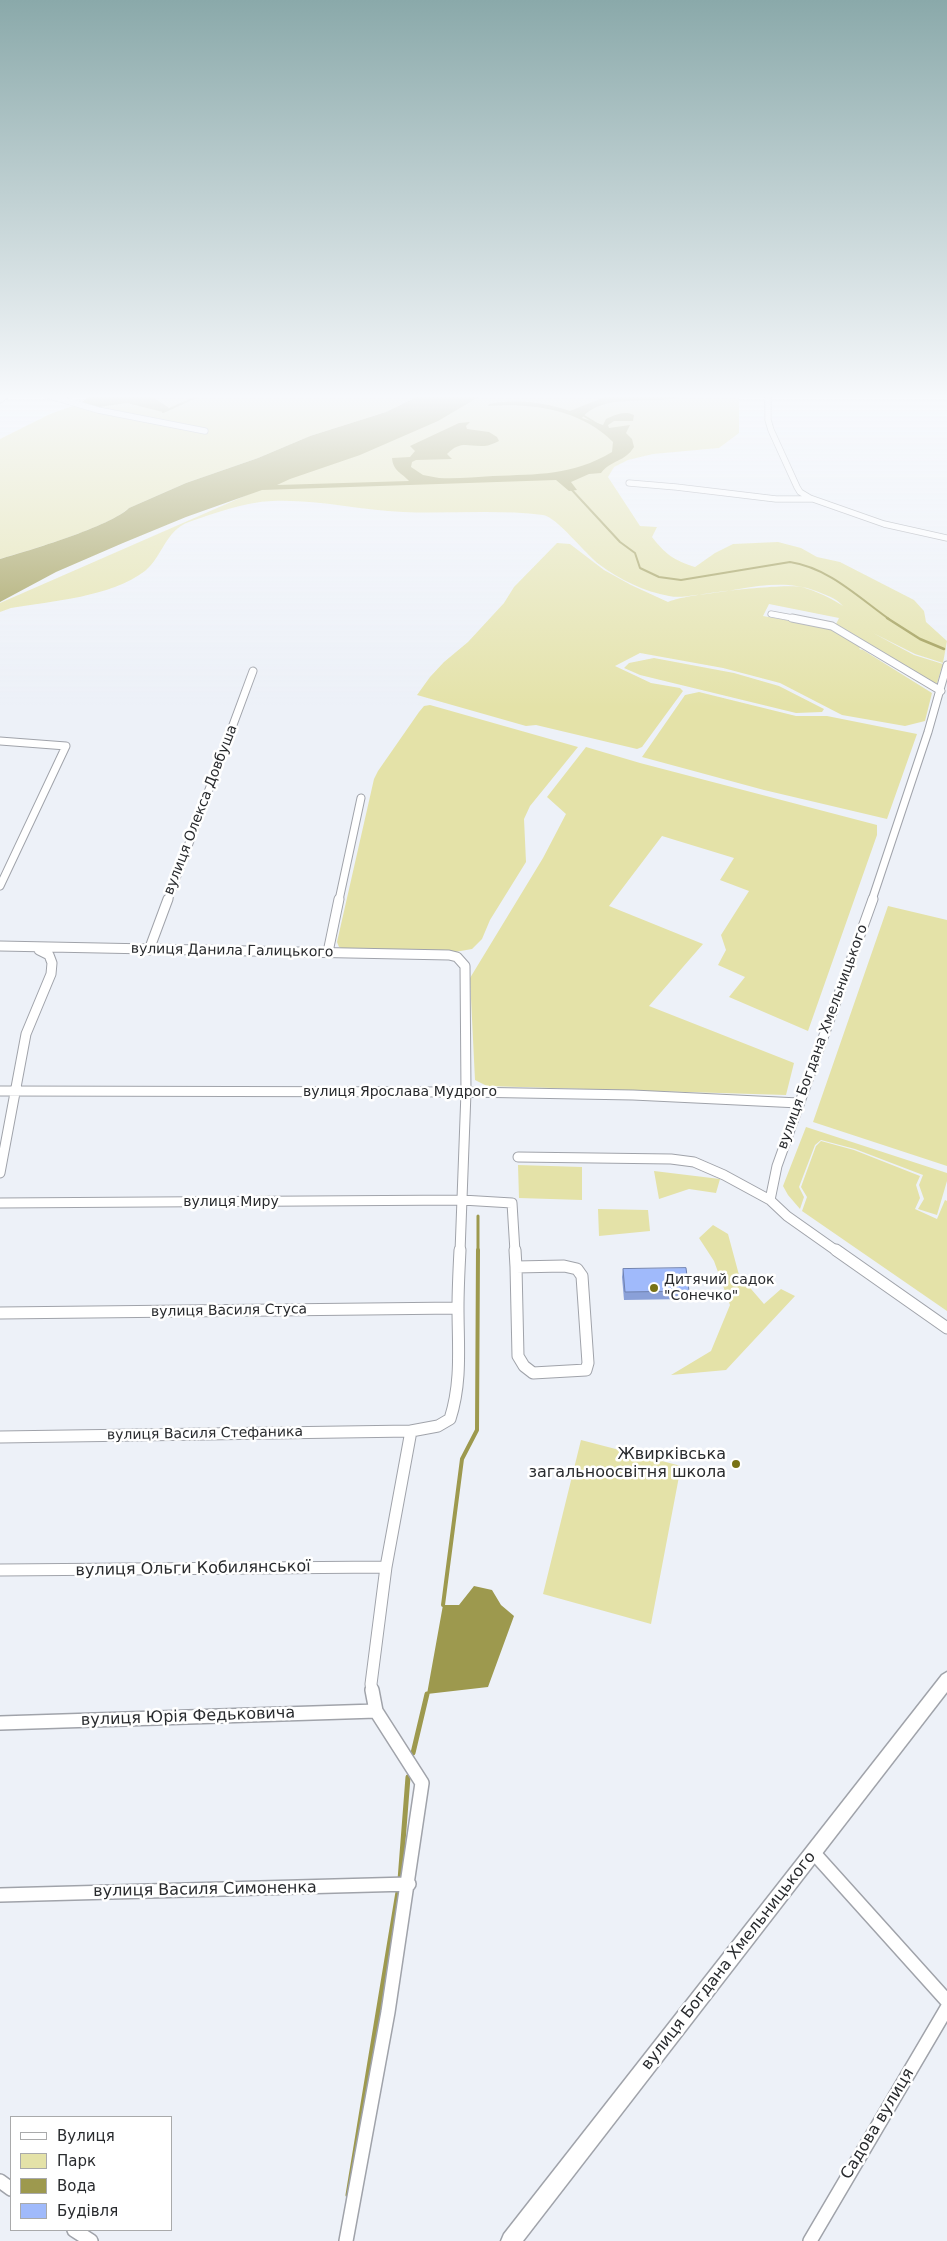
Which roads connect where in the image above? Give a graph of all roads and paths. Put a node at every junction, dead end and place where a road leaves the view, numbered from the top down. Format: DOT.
graph roads {
  1 [pos="778,499"];
  2 [pos="812,499"];
  3 [pos="947,538"];
  4 [pos="771,614"];
  5 [pos="947,666"];
  6 [pos="254,671"];
  7 [pos="941,692"];
  8 [pos="0,741"];
  9 [pos="361,798"];
  10 [pos="0,886"];
  11 [pos="0,946"];
  12 [pos="36,948"];
  13 [pos="148,950"];
  14 [pos="328,952"];
  15 [pos="0,1091"];
  16 [pos="15,1092"];
  17 [pos="466,1092"];
  18 [pos="799,1103"];
  19 [pos="518,1157"];
  20 [pos="0,1173"];
  21 [pos="462,1200"];
  22 [pos="770,1200"];
  23 [pos="0,1203"];
  24 [pos="516,1268"];
  25 [pos="458,1308"];
  26 [pos="0,1313"];
  27 [pos="947,1328"];
  28 [pos="411,1431"];
  29 [pos="0,1437"];
  30 [pos="386,1567"];
  31 [pos="0,1570"];
  32 [pos="947,1680"];
  33 [pos="376,1712"];
  34 [pos="0,1723"];
  35 [pos="813,1852"];
  36 [pos="410,1884"];
  37 [pos="0,1895"];
  38 [pos="947,2001"];
  39 [pos="947,2008"];
  40 [pos="76,2231"];
  41 [pos="91,2241"];
  42 [pos="346,2241"];
  43 [pos="511,2241"];
  44 [pos="810,2241"];
  1 -- 2 [label="street"];
  2 -- 3 [label="street"];
  4 -- 7 [label="street"];
  5 -- 7 [label="street, вулиця Богдана Хмельницького"];
  6 -- 13 [label="street, вулиця Олекса Довбуша"];
  7 -- 18 [label="street, вулиця Богдана Хмельницького"];
  8 -- 10 [label="street"];
  9 -- 14 [label="street"];
  11 -- 12 [label="street, вулиця Данила Галицького"];
  12 -- 13 [label="street, вулиця Данила Галицького"];
  12 -- 16 [label="street"];
  13 -- 14 [label="street, вулиця Данила Галицького"];
  14 -- 17 [label="street, вулиця Данила Галицького"];
  15 -- 16 [label="street, вулиця Ярослава Мудрого"];
  16 -- 17 [label="street, вулиця Ярослава Мудрого"];
  16 -- 20 [label="street"];
  17 -- 18 [label="street, вулиця Ярослава Мудрого"];
  17 -- 21 [label="street"];
  18 -- 22 [label="street, вулиця Богдана Хмельницького"];
  19 -- 22 [label="street"];
  21 -- 23 [label="street, вулиця Миру"];
  21 -- 24 [label="street, вулиця Миру"];
  21 -- 25 [label="street"];
  22 -- 27 [label="street"];
  24 -- 24 [label="street"];
  25 -- 26 [label="street, вулиця Василя Стуса"];
  25 -- 28 [label="street, вулиця Василя Стефаника"];
  28 -- 29 [label="street, вулиця Василя Стефаника"];
  28 -- 30 [label="street"];
  30 -- 31 [label="street, вулиця Ольги Кобилянської"];
  30 -- 33 [label="street"];
  32 -- 35 [label="street, вулиця Богдана Хмельницького"];
  33 -- 34 [label="street, вулиця Юрія Федьковича"];
  33 -- 36 [label="street"];
  35 -- 38 [label="street"];
  35 -- 43 [label="street, вулиця Богдана Хмельницького"];
  36 -- 37 [label="street, вулиця Василя Симоненка"];
  36 -- 42 [label="street"];
  39 -- 44 [label="street, Садова вулиця"];
  40 -- 41 [label="street"];
}
